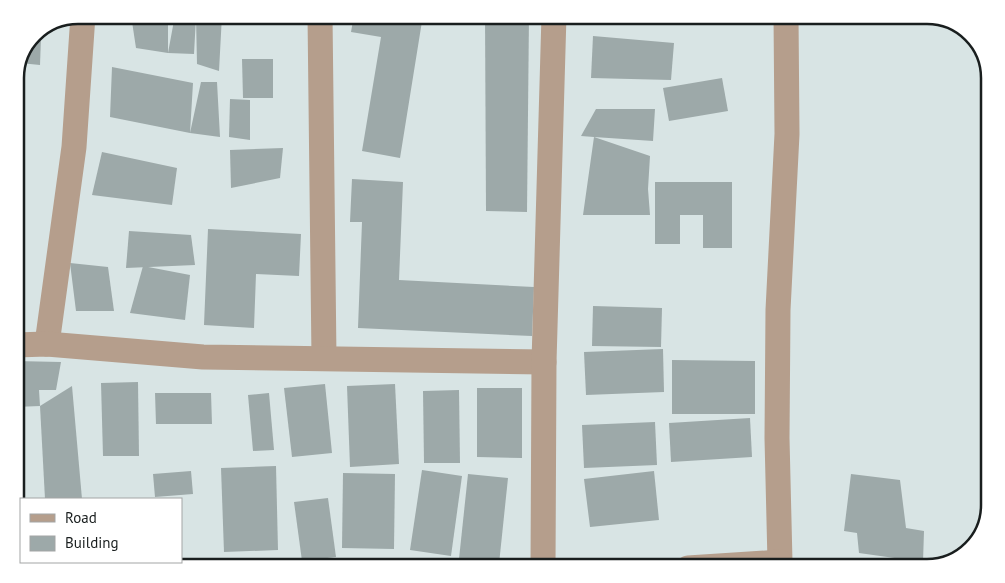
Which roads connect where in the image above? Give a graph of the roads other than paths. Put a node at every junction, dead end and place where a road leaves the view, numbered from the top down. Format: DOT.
graph roads {
  1 [pos="82,24"];
  2 [pos="320,24"];
  3 [pos="554,24"];
  4 [pos="786,24"];
  5 [pos="47,344"];
  6 [pos="24,345"];
  7 [pos="324,358"];
  8 [pos="544,362"];
  9 [pos="543,559"];
  10 [pos="780,559"];
  1 -- 5 [label="street"];
  2 -- 7 [label="street"];
  3 -- 8 [label="street"];
  4 -- 10 [label="street"];
  5 -- 6 [label="street"];
  5 -- 7 [label="street"];
  7 -- 8 [label="street"];
  8 -- 9 [label="street"];
}
